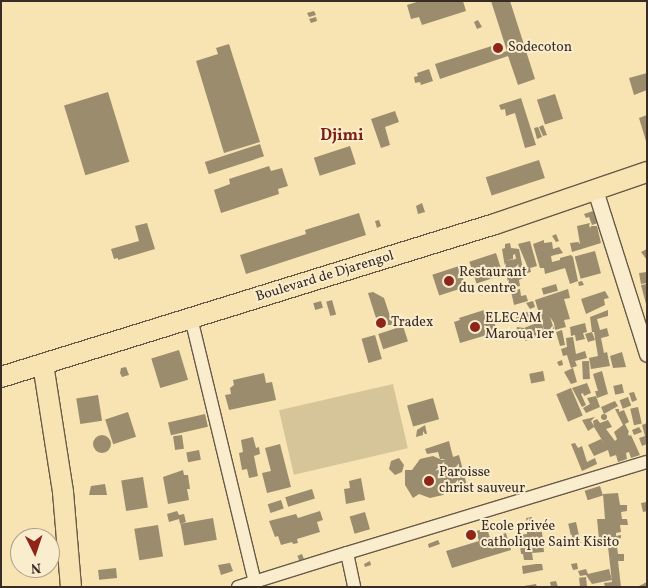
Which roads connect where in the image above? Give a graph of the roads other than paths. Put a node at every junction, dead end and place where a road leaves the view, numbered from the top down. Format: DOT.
graph roads {
  1 [pos="647,172"];
  2 [pos="595,190"];
  3 [pos="191,318"];
  4 [pos="647,354"];
  5 [pos="43,364"];
  6 [pos="1,377"];
  7 [pos="647,462"];
  8 [pos="347,552"];
  9 [pos="255,584"];
  10 [pos="71,587"];
  11 [pos="238,587"];
  12 [pos="354,587"];
  1 -- 2 [label="main road, Boulevard de Djarengol"];
  2 -- 3 [label="main road, Boulevard de Djarengol"];
  2 -- 4 [label="street"];
  3 -- 5 [label="main road, Boulevard de Djarengol"];
  3 -- 9 [label="street"];
  5 -- 6 [label="main road, Boulevard de Djarengol"];
  5 -- 10 [label="main road"];
  7 -- 8 [label="street"];
  8 -- 9 [label="street"];
  8 -- 12 [label="street"];
  9 -- 11 [label="street"];
}
